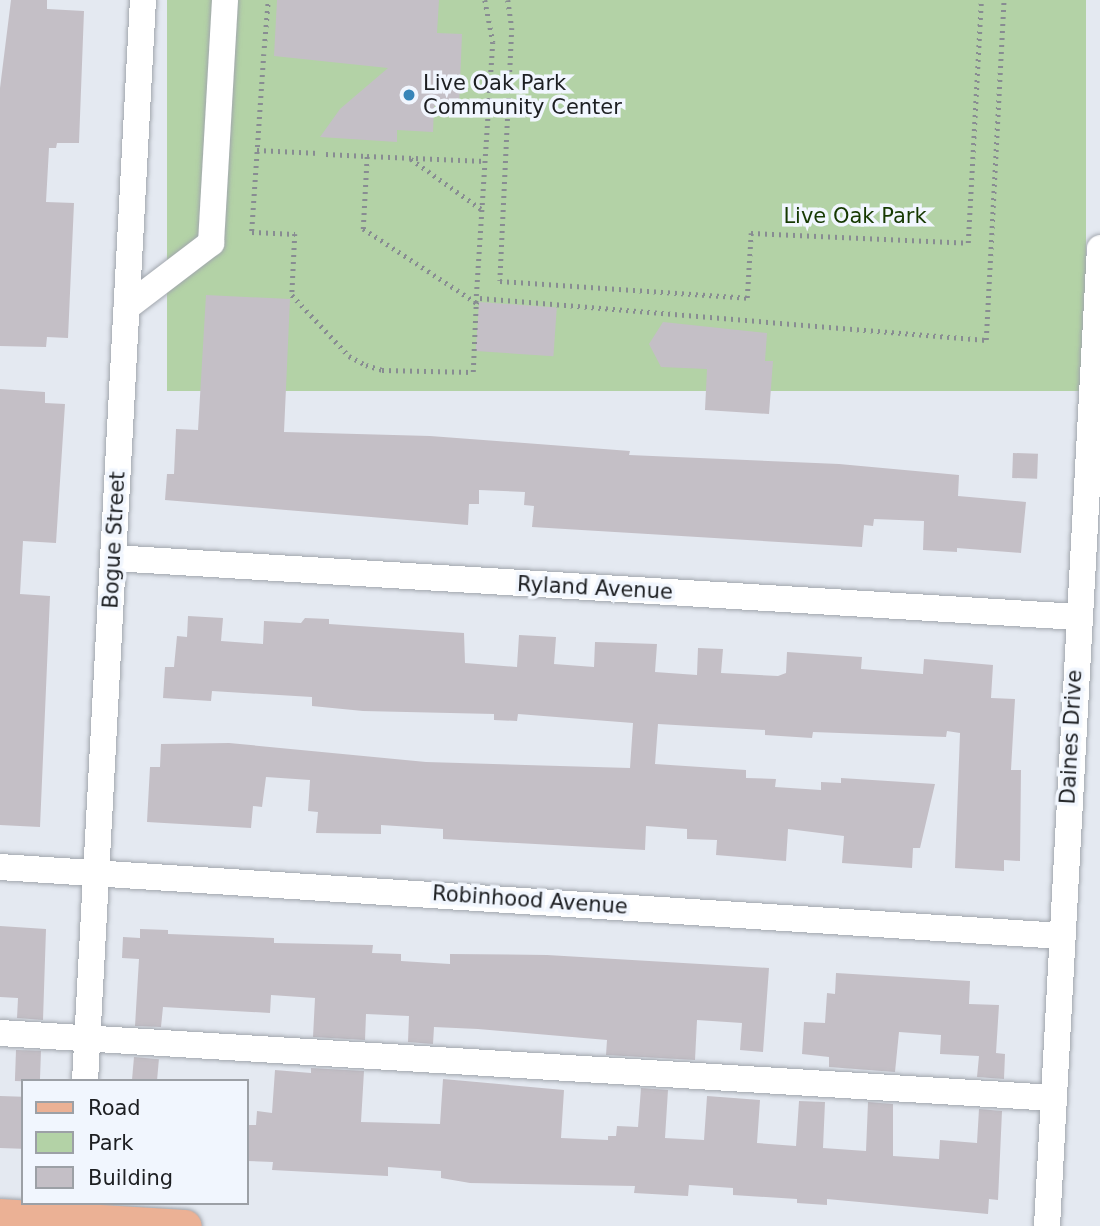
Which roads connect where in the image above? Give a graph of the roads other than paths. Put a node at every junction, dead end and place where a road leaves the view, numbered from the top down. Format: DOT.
graph roads {
  1 [pos="143,0"];
  2 [pos="225,0"];
  3 [pos="1100,248"];
  4 [pos="127,307"];
  5 [pos="1092,538"];
  6 [pos="113,558"];
  7 [pos="1078,617"];
  8 [pos="0,867"];
  9 [pos="96,870"];
  10 [pos="1061,936"];
  11 [pos="0,1033"];
  12 [pos="87,1039"];
  13 [pos="85,1079"];
  14 [pos="1054,1098"];
  15 [pos="0,1215"];
  16 [pos="78,1216"];
  17 [pos="185,1226"];
  18 [pos="1047,1226"];
  1 -- 4 [label="street, Bogue Street"];
  2 -- 4 [label="street"];
  3 -- 5 [label="street, Daines Drive"];
  4 -- 6 [label="street, Bogue Street"];
  5 -- 7 [label="street, Daines Drive"];
  6 -- 7 [label="street, Ryland Avenue"];
  6 -- 9 [label="street, Bogue Street"];
  7 -- 10 [label="street, Daines Drive"];
  8 -- 9 [label="street, Robinhood Avenue"];
  9 -- 10 [label="street, Robinhood Avenue"];
  9 -- 12 [label="street, Bogue Street"];
  10 -- 14 [label="street, Daines Drive"];
  11 -- 12 [label="street"];
  12 -- 13 [label="street, Bogue Street"];
  12 -- 14 [label="street"];
  14 -- 18 [label="street, Daines Drive"];
  15 -- 16 [label="main road"];
  16 -- 17 [label="main road"];
}
